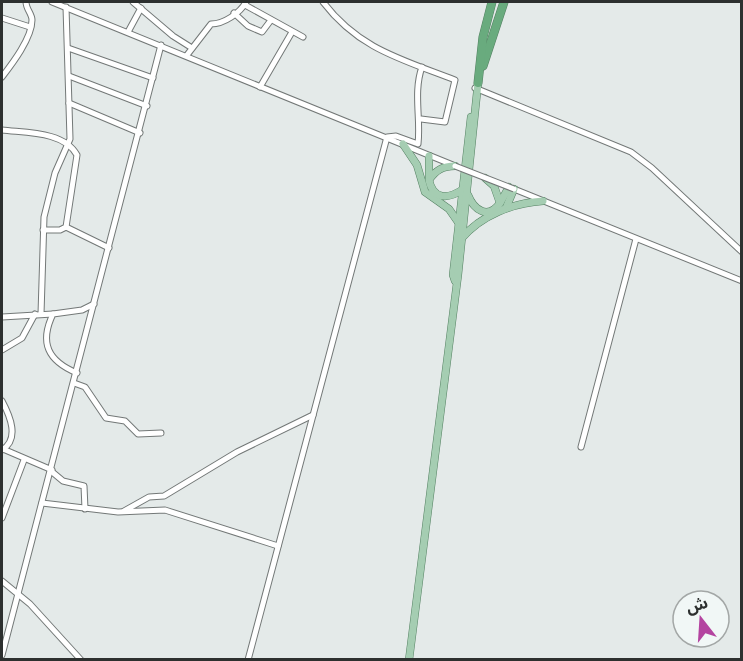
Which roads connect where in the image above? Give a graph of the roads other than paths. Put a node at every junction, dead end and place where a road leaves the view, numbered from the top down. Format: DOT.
graph roads {
  1 [pos="26,2"];
  2 [pos="52,2"];
  3 [pos="133,2"];
  4 [pos="322,2"];
  5 [pos="490,2"];
  6 [pos="504,2"];
  7 [pos="245,3"];
  8 [pos="66,7"];
  9 [pos="141,8"];
  10 [pos="234,13"];
  11 [pos="2,18"];
  12 [pos="271,20"];
  13 [pos="30,27"];
  14 [pos="128,32"];
  15 [pos="292,32"];
  16 [pos="303,37"];
  17 [pos="161,45"];
  18 [pos="68,48"];
  19 [pos="192,48"];
  20 [pos="187,55"];
  21 [pos="422,67"];
  22 [pos="69,76"];
  23 [pos="2,77"];
  24 [pos="153,78"];
  25 [pos="478,85"];
  26 [pos="260,87"];
  27 [pos="69,103"];
  28 [pos="147,106"];
  29 [pos="420,119"];
  30 [pos="2,130"];
  31 [pos="140,133"];
  32 [pos="387,137"];
  33 [pos="68,144"];
  34 [pos="403,144"];
  35 [pos="427,155"];
  36 [pos="455,166"];
  37 [pos="420,174"];
  38 [pos="485,178"];
  39 [pos="429,180"];
  40 [pos="512,188"];
  41 [pos="465,191"];
  42 [pos="543,201"];
  43 [pos="503,206"];
  44 [pos="459,222"];
  45 [pos="66,227"];
  46 [pos="43,230"];
  47 [pos="636,238"];
  48 [pos="462,239"];
  49 [pos="109,248"];
  50 [pos="741,252"];
  51 [pos="455,281"];
  52 [pos="741,281"];
  53 [pos="94,304"];
  54 [pos="38,314"];
  55 [pos="53,314"];
  56 [pos="2,317"];
  57 [pos="2,350"];
  58 [pos="77,373"];
  59 [pos="74,383"];
  60 [pos="2,401"];
  61 [pos="313,415"];
  62 [pos="161,433"];
  63 [pos="581,447"];
  64 [pos="2,449"];
  65 [pos="24,460"];
  66 [pos="51,471"];
  67 [pos="42,503"];
  68 [pos="85,509"];
  69 [pos="123,512"];
  70 [pos="2,518"];
  71 [pos="278,546"];
  72 [pos="2,581"];
  73 [pos="17,593"];
  74 [pos="2,655"];
  75 [pos="81,660"];
  76 [pos="248,660"];
  77 [pos="409,660"];
  1 -- 13 [label="street"];
  2 -- 8 [label="street"];
  3 -- 9 [label="street"];
  4 -- 21 [label="street"];
  5 -- 25 [label="highway"];
  6 -- 25 [label="highway"];
  7 -- 10 [label="street"];
  7 -- 12 [label="street"];
  8 -- 14 [label="street"];
  8 -- 18 [label="street"];
  9 -- 14 [label="street"];
  9 -- 19 [label="street"];
  10 -- 12 [label="street"];
  10 -- 19 [label="street"];
  11 -- 13 [label="street"];
  12 -- 15 [label="street"];
  13 -- 23 [label="street"];
  14 -- 17 [label="street"];
  15 -- 16 [label="street"];
  15 -- 26 [label="street"];
  17 -- 20 [label="street"];
  17 -- 24 [label="street"];
  18 -- 22 [label="street"];
  18 -- 24 [label="street"];
  19 -- 20 [label="street"];
  20 -- 26 [label="street"];
  21 -- 29 [label="street"];
  21 -- 29 [label="street"];
  22 -- 27 [label="street"];
  22 -- 28 [label="street"];
  24 -- 28 [label="street"];
  25 -- 41 [label="main road"];
  25 -- 50 [label="street"];
  26 -- 32 [label="street"];
  27 -- 31 [label="street"];
  27 -- 33 [label="street"];
  28 -- 31 [label="street"];
  29 -- 32 [label="street"];
  30 -- 33 [label="street"];
  31 -- 49 [label="street"];
  32 -- 34 [label="street"];
  32 -- 61 [label="street"];
  33 -- 45 [label="street"];
  33 -- 46 [label="street"];
  34 -- 35 [label="street"];
  34 -- 37 [label="main road"];
  35 -- 36 [label="street"];
  35 -- 37 [label="main road"];
  35 -- 39 [label="main road"];
  36 -- 38 [label="street, bridge"];
  36 -- 39 [label="main road"];
  37 -- 44 [label="main road"];
  38 -- 40 [label="street, bridge"];
  38 -- 43 [label="main road"];
  39 -- 41 [label="main road"];
  40 -- 42 [label="street"];
  40 -- 43 [label="main road"];
  41 -- 43 [label="main road"];
  41 -- 44 [label="main road"];
  41 -- 48 [label="main road"];
  42 -- 43 [label="main road"];
  42 -- 47 [label="street"];
  43 -- 48 [label="main road"];
  44 -- 51 [label="main road"];
  45 -- 46 [label="street"];
  45 -- 49 [label="street"];
  46 -- 54 [label="street"];
  47 -- 52 [label="street"];
  47 -- 63 [label="street"];
  48 -- 51 [label="main road"];
  49 -- 53 [label="street"];
  51 -- 77 [label="main road"];
  53 -- 55 [label="street"];
  53 -- 58 [label="street"];
  54 -- 55 [label="street"];
  54 -- 56 [label="street"];
  54 -- 57 [label="street"];
  55 -- 58 [label="street"];
  58 -- 59 [label="street"];
  59 -- 62 [label="street"];
  59 -- 66 [label="street"];
  60 -- 64 [label="street"];
  61 -- 69 [label="street"];
  61 -- 71 [label="street"];
  64 -- 65 [label="street"];
  65 -- 66 [label="street"];
  65 -- 70 [label="street"];
  66 -- 67 [label="street"];
  66 -- 68 [label="street"];
  67 -- 68 [label="street"];
  67 -- 73 [label="street"];
  68 -- 69 [label="street"];
  69 -- 71 [label="street"];
  71 -- 76 [label="street"];
  72 -- 73 [label="street"];
  73 -- 74 [label="street"];
  73 -- 75 [label="street"];
}
